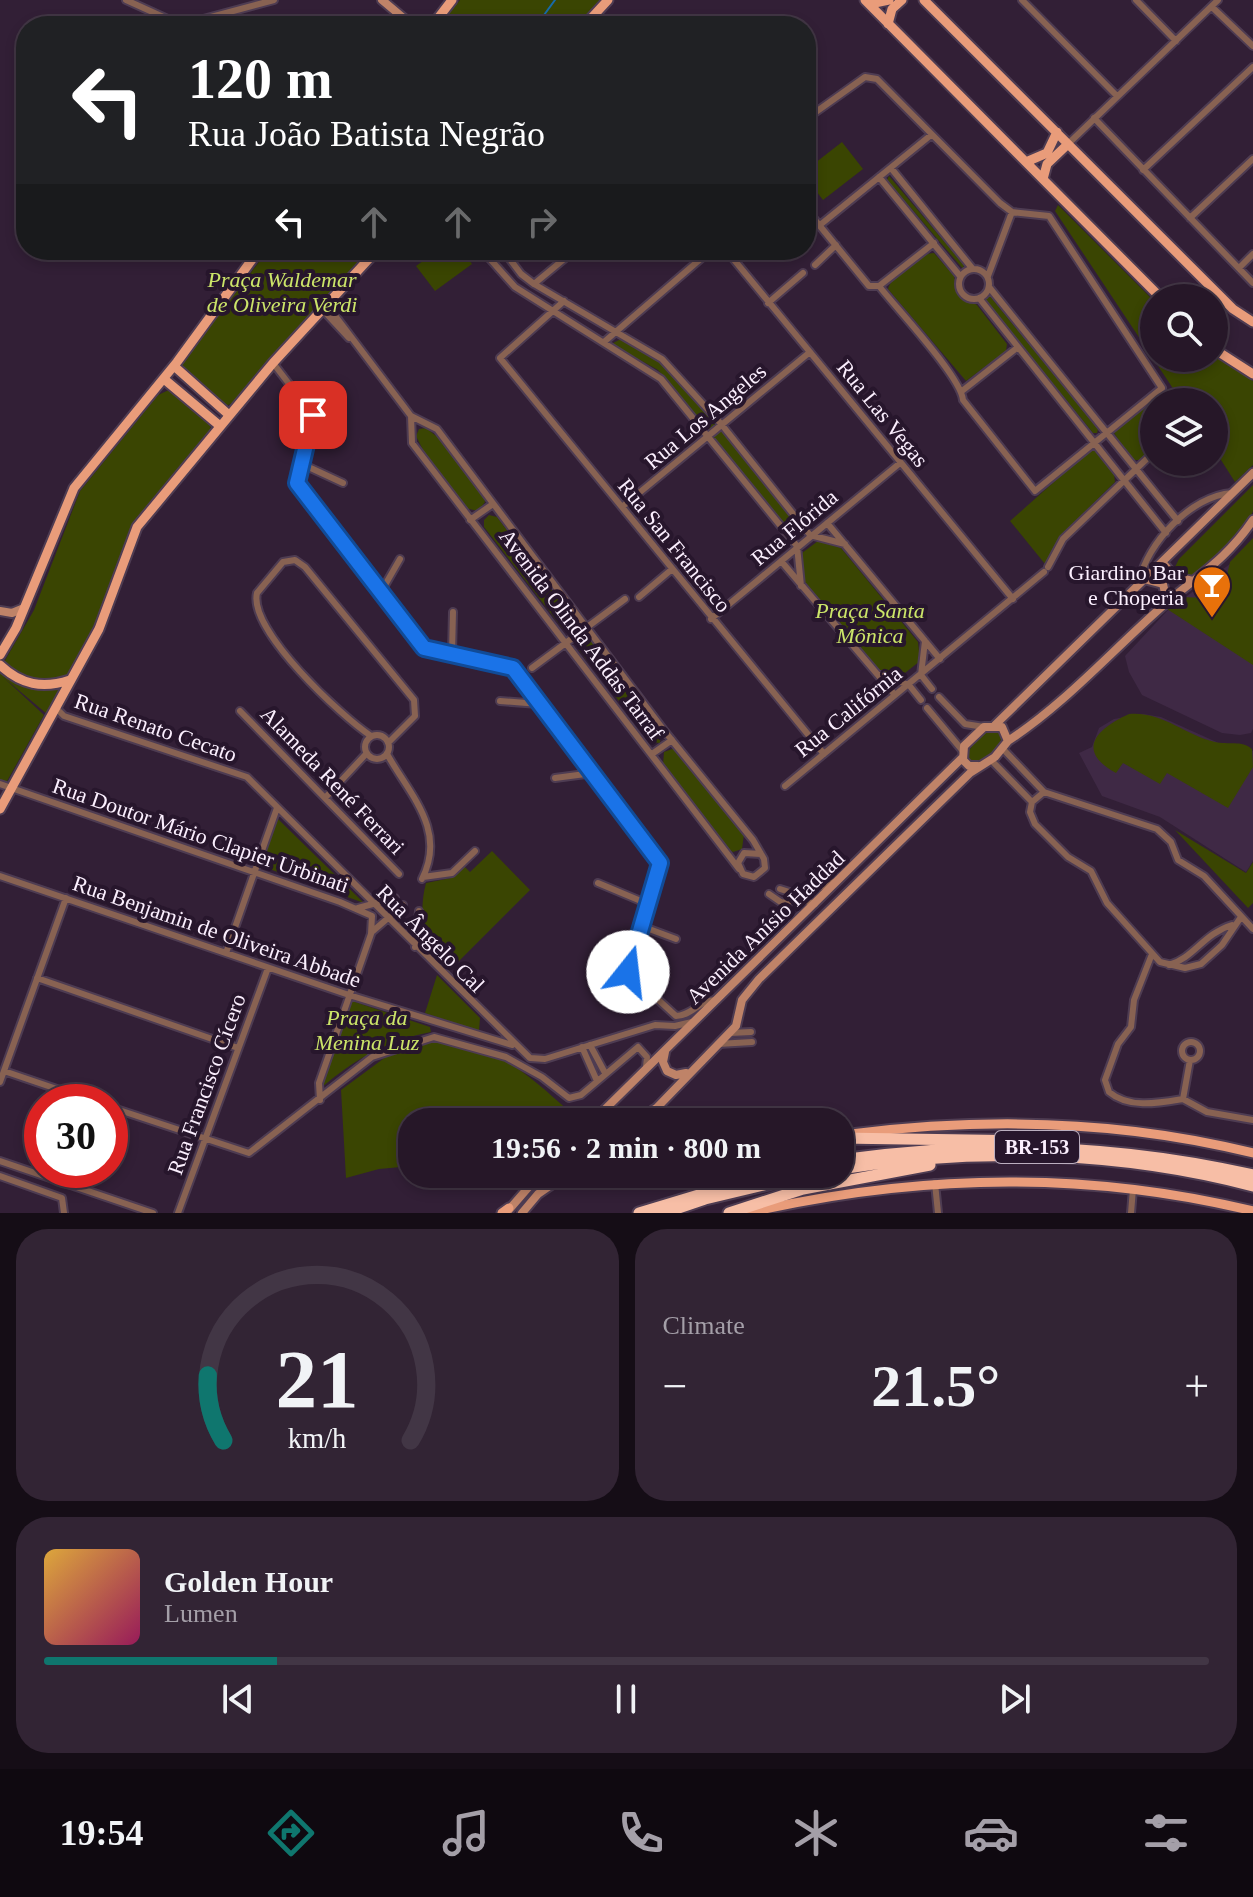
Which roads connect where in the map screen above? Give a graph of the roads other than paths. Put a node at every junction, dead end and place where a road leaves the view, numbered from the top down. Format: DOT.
graph roads {
  1 [pos="126,0"];
  2 [pos="274,0"];
  3 [pos="382,0"];
  4 [pos="452,0"];
  5 [pos="608,0"];
  6 [pos="889,0"];
  7 [pos="902,0"];
  8 [pos="924,0"];
  9 [pos="1022,0"];
  10 [pos="1136,0"];
  11 [pos="1218,0"];
  12 [pos="868,2"];
  13 [pos="1212,7"];
  14 [pos="161,16"];
  15 [pos="214,16"];
  16 [pos="401,16"];
  17 [pos="440,16"];
  18 [pos="593,16"];
  19 [pos="888,24"];
  20 [pos="1176,41"];
  21 [pos="1253,46"];
  22 [pos="1253,67"];
  23 [pos="1116,95"];
  24 [pos="816,112"];
  25 [pos="1094,118"];
  26 [pos="1057,132"];
  27 [pos="931,135"];
  28 [pos="1068,144"];
  29 [pos="1253,159"];
  30 [pos="1026,162"];
  31 [pos="891,168"];
  32 [pos="1143,170"];
  33 [pos="879,177"];
  34 [pos="1043,179"];
  35 [pos="1012,212"];
  36 [pos="1190,218"];
  37 [pos="816,220"];
  38 [pos="820,225"];
  39 [pos="934,243"];
  40 [pos="836,245"];
  41 [pos="1253,254"];
  42 [pos="253,260"];
  43 [pos="368,260"];
  44 [pos="491,260"];
  45 [pos="510,260"];
  46 [pos="563,260"];
  47 [pos="699,260"];
  48 [pos="734,260"];
  49 [pos="815,265"];
  50 [pos="990,267"];
  51 [pos="972,268"];
  52 [pos="1239,268"];
  53 [pos="982,270"];
  54 [pos="803,273"];
  55 [pos="960,276"];
  56 [pos="988,278"];
  57 [pos="1253,283"];
  58 [pos="534,284"];
  59 [pos="1147,284"];
  60 [pos="879,286"];
  61 [pos="989,287"];
  62 [pos="979,298"];
  63 [pos="564,301"];
  64 [pos="768,303"];
  65 [pos="324,307"];
  66 [pos="552,313"];
  67 [pos="1253,322"];
  68 [pos="616,331"];
  69 [pos="604,342"];
  70 [pos="1018,347"];
  71 [pos="810,352"];
  72 [pos="1228,358"];
  73 [pos="273,363"];
  74 [pos="174,366"];
  75 [pos="1253,374"];
  76 [pos="164,379"];
  77 [pos="962,391"];
  78 [pos="229,415"];
  79 [pos="411,416"];
  80 [pos="722,425"];
  81 [pos="220,426"];
  82 [pos="1107,433"];
  83 [pos="710,435"];
  84 [pos="1095,443"];
  85 [pos="1124,454"];
  86 [pos="900,463"];
  87 [pos="302,464"];
  88 [pos="1111,464"];
  89 [pos="1140,465"];
  90 [pos="1136,469"];
  91 [pos="1253,473"];
  92 [pos="1124,480"];
  93 [pos="343,483"];
  94 [pos="1232,493"];
  95 [pos="493,504"];
  96 [pos="622,507"];
  97 [pos="1167,507"];
  98 [pos="1154,517"];
  99 [pos="470,520"];
  100 [pos="1253,520"];
  101 [pos="1178,521"];
  102 [pos="827,523"];
  103 [pos="1166,533"];
  104 [pos="810,535"];
  105 [pos="845,544"];
  106 [pos="1157,545"];
  107 [pos="797,546"];
  108 [pos="400,559"];
  109 [pos="781,561"];
  110 [pos="1162,562"];
  111 [pos="671,570"];
  112 [pos="1195,580"];
  113 [pos="1142,582"];
  114 [pos="801,586"];
  115 [pos="381,592"];
  116 [pos="639,597"];
  117 [pos="625,599"];
  118 [pos="1013,599"];
  119 [pos="28,600"];
  120 [pos="1167,602"];
  121 [pos="0,611"];
  122 [pos="453,612"];
  123 [pos="711,619"];
  124 [pos="586,627"];
  125 [pos="925,641"];
  126 [pos="567,642"];
  127 [pos="452,653"];
  128 [pos="0,655"];
  129 [pos="940,659"];
  130 [pos="0,665"];
  131 [pos="532,668"];
  132 [pos="877,674"];
  133 [pos="921,675"];
  134 [pos="70,680"];
  135 [pos="909,685"];
  136 [pos="932,689"];
  137 [pos="895,695"];
  138 [pos="939,697"];
  139 [pos="921,700"];
  140 [pos="500,701"];
  141 [pos="539,704"];
  142 [pos="55,707"];
  143 [pos="927,708"];
  144 [pos="240,711"];
  145 [pos="995,725"];
  146 [pos="984,727"];
  147 [pos="395,733"];
  148 [pos="383,737"];
  149 [pos="369,738"];
  150 [pos="672,740"];
  151 [pos="388,743"];
  152 [pos="1006,745"];
  153 [pos="652,754"];
  154 [pos="824,754"];
  155 [pos="962,754"];
  156 [pos="368,756"];
  157 [pos="385,756"];
  158 [pos="991,760"];
  159 [pos="978,766"];
  160 [pos="1023,769"];
  161 [pos="593,773"];
  162 [pos="247,777"];
  163 [pos="555,778"];
  164 [pos="1011,781"];
  165 [pos="5,786"];
  166 [pos="785,786"];
  167 [pos="1044,792"];
  168 [pos="325,798"];
  169 [pos="1032,802"];
  170 [pos="277,808"];
  171 [pos="0,809"];
  172 [pos="475,851"];
  173 [pos="761,854"];
  174 [pos="739,869"];
  175 [pos="254,872"];
  176 [pos="399,874"];
  177 [pos="0,876"];
  178 [pos="837,881"];
  179 [pos="598,883"];
  180 [pos="770,893"];
  181 [pos="801,895"];
  182 [pos="66,898"];
  183 [pos="395,898"];
  184 [pos="777,900"];
  185 [pos="648,904"];
  186 [pos="815,904"];
  187 [pos="372,905"];
  188 [pos="403,905"];
  189 [pos="355,907"];
  190 [pos="419,911"];
  191 [pos="1241,917"];
  192 [pos="386,918"];
  193 [pos="1232,925"];
  194 [pos="641,926"];
  195 [pos="1221,928"];
  196 [pos="1253,929"];
  197 [pos="371,934"];
  198 [pos="676,939"];
  199 [pos="1226,939"];
  200 [pos="415,947"];
  201 [pos="226,953"];
  202 [pos="1152,954"];
  203 [pos="1188,954"];
  204 [pos="1167,965"];
  205 [pos="1196,966"];
  206 [pos="268,968"];
  207 [pos="37,978"];
  208 [pos="349,995"];
  209 [pos="720,998"];
  210 [pos="739,1007"];
  211 [pos="668,1014"];
  212 [pos="695,1021"];
  213 [pos="436,1022"];
  214 [pos="655,1025"];
  215 [pos="751,1032"];
  216 [pos="729,1033"];
  217 [pos="434,1037"];
  218 [pos="752,1042"];
  219 [pos="718,1044"];
  220 [pos="590,1045"];
  221 [pos="515,1046"];
  222 [pos="582,1047"];
  223 [pos="638,1047"];
  224 [pos="238,1048"];
  225 [pos="665,1051"];
  226 [pos="524,1055"];
  227 [pos="656,1058"];
  228 [pos="536,1060"];
  229 [pos="1190,1060"];
  230 [pos="519,1063"];
  231 [pos="663,1067"];
  232 [pos="646,1068"];
  233 [pos="532,1070"];
  234 [pos="4,1071"];
  235 [pos="689,1072"];
  236 [pos="605,1073"];
  237 [pos="597,1081"];
  238 [pos="0,1082"];
  239 [pos="42,1084"];
  240 [pos="1183,1099"];
  241 [pos="320,1100"];
  242 [pos="606,1108"];
  243 [pos="656,1108"];
  244 [pos="128,1113"];
  245 [pos="1253,1120"];
  246 [pos="854,1135"];
  247 [pos="854,1137"];
  248 [pos="204,1139"];
  249 [pos="1253,1153"];
  250 [pos="1137,1154"];
  251 [pos="974,1156"];
  252 [pos="854,1159"];
  253 [pos="0,1161"];
  254 [pos="854,1168"];
  255 [pos="1253,1175"];
  256 [pos="0,1176"];
  257 [pos="935,1183"];
  258 [pos="1253,1186"];
  259 [pos="527,1188"];
  260 [pos="547,1188"];
  261 [pos="722,1188"];
  262 [pos="748,1188"];
  263 [pos="1133,1188"];
  264 [pos="1212,1202"];
  265 [pos="785,1209"];
  266 [pos="506,1211"];
  267 [pos="1253,1211"];
  268 [pos="64,1213"];
  269 [pos="153,1213"];
  270 [pos="178,1213"];
  271 [pos="522,1213"];
  272 [pos="639,1213"];
  273 [pos="664,1213"];
  274 [pos="729,1213"];
  275 [pos="747,1213"];
  276 [pos="938,1213"];
  277 [pos="1131,1213"];
  278 [pos="1210,1213"];
  1 -- 14 [label="street"];
  2 -- 15 [label="street"];
  3 -- 16 [label="main road"];
  4 -- 17 [label="main road"];
  5 -- 18 [label="main road"];
  6 -- 12 [label="main road"];
  7 -- 19 [label="main road"];
  8 -- 26 [label="main road"];
  9 -- 23 [label="street"];
  10 -- 20 [label="street"];
  11 -- 13 [label="street"];
  12 -- 19 [label="main road"];
  13 -- 20 [label="street"];
  13 -- 21 [label="street"];
  19 -- 30 [label="main road"];
  20 -- 23 [label="street"];
  22 -- 32 [label="street"];
  23 -- 25 [label="street"];
  24 -- 27 [label="street"];
  25 -- 28 [label="street"];
  25 -- 32 [label="street"];
  26 -- 28 [label="main road"];
  26 -- 30 [label="main road"];
  27 -- 31 [label="street"];
  27 -- 35 [label="street"];
  28 -- 34 [label="main road"];
  28 -- 67 [label="main road"];
  29 -- 36 [label="street"];
  30 -- 34 [label="main road"];
  31 -- 33 [label="street"];
  31 -- 51 [label="street"];
  32 -- 36 [label="street"];
  33 -- 38 [label="street"];
  33 -- 39 [label="street"];
  34 -- 59 [label="main road"];
  35 -- 50 [label="street"];
  35 -- 82 [label="street"];
  36 -- 52 [label="street"];
  37 -- 38 [label="street"];
  38 -- 40 [label="street"];
  39 -- 55 [label="street"];
  39 -- 60 [label="street"];
  40 -- 49 [label="street"];
  40 -- 60 [label="street"];
  41 -- 52 [label="street"];
  42 -- 74 [label="main road"];
  43 -- 65 [label="main road"];
  44 -- 66 [label="street"];
  45 -- 58 [label="street"];
  46 -- 58 [label="street"];
  47 -- 68 [label="street"];
  48 -- 64 [label="street, Rua Las Vegas"];
  50 -- 53 [label="street"];
  50 -- 56 [label="street"];
  51 -- 53 [label="street"];
  51 -- 55 [label="street"];
  52 -- 57 [label="street"];
  53 -- 56 [label="street"];
  54 -- 64 [label="street"];
  55 -- 62 [label="street"];
  56 -- 61 [label="street"];
  58 -- 63 [label="street"];
  60 -- 77 [label="street"];
  61 -- 62 [label="street"];
  61 -- 82 [label="street"];
  62 -- 70 [label="street"];
  63 -- 66 [label="street"];
  63 -- 68 [label="street"];
  64 -- 71 [label="street, Rua Las Vegas"];
  65 -- 73 [label="main road"];
  65 -- 79 [label="street, Avenida Olinda Addas Tarraf"];
  66 -- 69 [label="street"];
  66 -- 96 [label="street, Rua San Francisco"];
  68 -- 69 [label="street"];
  68 -- 80 [label="street"];
  69 -- 83 [label="street"];
  70 -- 77 [label="street"];
  70 -- 84 [label="street"];
  71 -- 80 [label="street, Rua Los Angeles"];
  71 -- 86 [label="street, Rua Las Vegas"];
  72 -- 75 [label="main road"];
  73 -- 78 [label="main road"];
  73 -- 87 [label="street"];
  74 -- 76 [label="main road"];
  74 -- 78 [label="main road"];
  76 -- 81 [label="main road"];
  76 -- 119 [label="main road"];
  77 -- 84 [label="street"];
  78 -- 81 [label="main road"];
  79 -- 95 [label="street, Avenida Olinda Addas Tarraf"];
  79 -- 99 [label="street, Avenida Olinda Addas Tarraf"];
  80 -- 83 [label="street, Rua Los Angeles"];
  80 -- 104 [label="street"];
  81 -- 134 [label="main road"];
  82 -- 84 [label="street"];
  82 -- 85 [label="street"];
  83 -- 96 [label="street, Rua Los Angeles"];
  83 -- 107 [label="street"];
  84 -- 88 [label="street"];
  85 -- 88 [label="street"];
  85 -- 90 [label="street"];
  86 -- 102 [label="street, Rua Flórida"];
  86 -- 118 [label="street, Rua Las Vegas"];
  87 -- 93 [label="street"];
  87 -- 115 [label="street"];
  88 -- 92 [label="street"];
  89 -- 90 [label="street, Rua Califórnia"];
  90 -- 92 [label="street, Rua Califórnia"];
  90 -- 97 [label="street"];
  91 -- 94 [label="main road"];
  92 -- 98 [label="street"];
  92 -- 118 [label="street, Rua Califórnia"];
  94 -- 101 [label="street"];
  94 -- 110 [label="main road"];
  95 -- 99 [label="street"];
  95 -- 124 [label="street, Avenida Olinda Addas Tarraf"];
  96 -- 111 [label="street, Rua San Francisco"];
  97 -- 98 [label="street"];
  97 -- 101 [label="street"];
  98 -- 103 [label="street"];
  99 -- 126 [label="street, Avenida Olinda Addas Tarraf"];
  100 -- 112 [label="main road, Avenida Anísio Haddad"];
  101 -- 103 [label="street"];
  102 -- 104 [label="street, Rua Flórida"];
  102 -- 105 [label="street"];
  103 -- 106 [label="street"];
  104 -- 105 [label="street"];
  104 -- 107 [label="street, Rua Flórida"];
  105 -- 125 [label="street"];
  106 -- 110 [label="street"];
  106 -- 113 [label="street"];
  107 -- 109 [label="street, Rua Flórida"];
  107 -- 114 [label="street"];
  108 -- 115 [label="street"];
  109 -- 114 [label="street"];
  109 -- 123 [label="street, Rua Flórida"];
  110 -- 112 [label="main road"];
  110 -- 113 [label="main road"];
  111 -- 116 [label="street"];
  111 -- 123 [label="street, Rua San Francisco"];
  112 -- 120 [label="main road, Avenida Anísio Haddad"];
  113 -- 120 [label="main road"];
  113 -- 145 [label="main road"];
  114 -- 132 [label="street"];
  115 -- 127 [label="street"];
  117 -- 124 [label="street"];
  118 -- 129 [label="street, Rua Califórnia"];
  119 -- 121 [label="main road"];
  119 -- 128 [label="main road"];
  120 -- 152 [label="main road, Avenida Anísio Haddad"];
  122 -- 127 [label="street"];
  123 -- 154 [label="street, Rua San Francisco"];
  124 -- 126 [label="street"];
  124 -- 150 [label="street, Avenida Olinda Addas Tarraf"];
  125 -- 129 [label="street"];
  125 -- 133 [label="street"];
  126 -- 131 [label="street"];
  126 -- 153 [label="street, Avenida Olinda Addas Tarraf"];
  127 -- 141 [label="street"];
  129 -- 133 [label="street, Rua Califórnia"];
  130 -- 134 [label="main road"];
  132 -- 135 [label="street"];
  132 -- 137 [label="street"];
  133 -- 135 [label="street, Rua Califórnia"];
  133 -- 136 [label="street"];
  134 -- 142 [label="main road"];
  135 -- 137 [label="street, Rua Califórnia"];
  135 -- 139 [label="street"];
  137 -- 154 [label="street, Rua Califórnia"];
  138 -- 146 [label="street"];
  140 -- 141 [label="street"];
  141 -- 161 [label="street"];
  142 -- 162 [label="street, Rua Renato Cecato"];
  142 -- 165 [label="main road"];
  143 -- 155 [label="street"];
  144 -- 168 [label="street, Alameda René Ferrari"];
  145 -- 146 [label="main road"];
  145 -- 152 [label="main road"];
  146 -- 155 [label="main road, Avenida Anísio Haddad"];
  147 -- 148 [label="street"];
  147 -- 149 [label="street"];
  147 -- 151 [label="street"];
  148 -- 149 [label="street"];
  148 -- 151 [label="street"];
  149 -- 156 [label="street"];
  150 -- 153 [label="street"];
  150 -- 173 [label="street, Avenida Olinda Addas Tarraf"];
  151 -- 157 [label="street"];
  152 -- 158 [label="main road, Avenida Anísio Haddad"];
  152 -- 160 [label="street"];
  153 -- 174 [label="street, Avenida Olinda Addas Tarraf"];
  154 -- 166 [label="street, Rua Califórnia"];
  155 -- 159 [label="main road"];
  155 -- 178 [label="main road, Avenida Anísio Haddad"];
  156 -- 157 [label="street"];
  156 -- 168 [label="street"];
  157 -- 172 [label="street"];
  158 -- 159 [label="main road, Avenida Anísio Haddad"];
  158 -- 164 [label="street"];
  159 -- 210 [label="main road, Avenida Anísio Haddad"];
  160 -- 164 [label="street"];
  160 -- 167 [label="street"];
  161 -- 163 [label="street"];
  161 -- 185 [label="street"];
  162 -- 170 [label="street, Rua Ângelo Cal"];
  164 -- 169 [label="street"];
  165 -- 171 [label="main road"];
  165 -- 175 [label="street, Rua Doutor Mário Clapier Urbinati"];
  167 -- 169 [label="street"];
  167 -- 191 [label="street"];
  168 -- 176 [label="street, Alameda René Ferrari"];
  169 -- 202 [label="street"];
  170 -- 175 [label="street"];
  170 -- 187 [label="street, Rua Ângelo Cal"];
  173 -- 174 [label="street"];
  173 -- 174 [label="street"];
  175 -- 189 [label="street, Rua Doutor Mário Clapier Urbinati"];
  175 -- 201 [label="street"];
  177 -- 182 [label="street, Rua Benjamin de Oliveira Abbade"];
  178 -- 181 [label="street"];
  178 -- 186 [label="main road, Avenida Anísio Haddad"];
  179 -- 185 [label="street"];
  180 -- 184 [label="street"];
  181 -- 184 [label="street"];
  181 -- 184 [label="street"];
  181 -- 186 [label="street"];
  182 -- 201 [label="street, Rua Benjamin de Oliveira Abbade"];
  182 -- 207 [label="street"];
  183 -- 187 [label="street"];
  185 -- 194 [label="street"];
  186 -- 209 [label="main road, Avenida Anísio Haddad"];
  187 -- 189 [label="street"];
  187 -- 192 [label="street, Rua Ângelo Cal"];
  188 -- 192 [label="street"];
  189 -- 197 [label="street, Rua Doutor Mário Clapier Urbinati"];
  190 -- 200 [label="street"];
  191 -- 193 [label="street"];
  191 -- 196 [label="street"];
  192 -- 197 [label="street"];
  192 -- 200 [label="street, Rua Ângelo Cal"];
  193 -- 195 [label="street"];
  193 -- 199 [label="street"];
  194 -- 198 [label="street"];
  194 -- 211 [label="street"];
  195 -- 199 [label="street"];
  195 -- 203 [label="street"];
  197 -- 208 [label="street"];
  199 -- 205 [label="street"];
  200 -- 221 [label="street, Rua Ângelo Cal"];
  201 -- 206 [label="street, Rua Benjamin de Oliveira Abbade"];
  202 -- 204 [label="street"];
  202 -- 240 [label="street"];
  203 -- 204 [label="street"];
  203 -- 205 [label="street"];
  204 -- 205 [label="street"];
  206 -- 208 [label="street, Rua Benjamin de Oliveira Abbade"];
  206 -- 224 [label="street, Rua Francisco Cícero"];
  207 -- 224 [label="street"];
  207 -- 234 [label="street"];
  208 -- 213 [label="street, Rua Benjamin de Oliveira Abbade"];
  208 -- 241 [label="street"];
  209 -- 210 [label="main road"];
  209 -- 211 [label="street"];
  209 -- 212 [label="main road, Avenida Anísio Haddad"];
  210 -- 216 [label="main road, Avenida Anísio Haddad"];
  211 -- 214 [label="street"];
  212 -- 214 [label="street"];
  212 -- 225 [label="main road, Avenida Anísio Haddad"];
  213 -- 217 [label="street"];
  213 -- 221 [label="street, Rua Benjamin de Oliveira Abbade"];
  214 -- 220 [label="street"];
  215 -- 216 [label="street"];
  216 -- 219 [label="main road, Avenida Anísio Haddad"];
  217 -- 230 [label="street"];
  217 -- 241 [label="street"];
  218 -- 219 [label="street"];
  219 -- 235 [label="main road, Avenida Anísio Haddad"];
  220 -- 222 [label="street"];
  220 -- 236 [label="street"];
  221 -- 226 [label="street, Rua Ângelo Cal"];
  222 -- 228 [label="street"];
  222 -- 237 [label="street"];
  223 -- 227 [label="street"];
  223 -- 232 [label="street"];
  223 -- 236 [label="street"];
  224 -- 248 [label="street, Rua Francisco Cícero"];
  225 -- 227 [label="main road, Avenida Anísio Haddad"];
  225 -- 231 [label="main road"];
  226 -- 228 [label="street"];
  226 -- 230 [label="street"];
  227 -- 231 [label="main road"];
  227 -- 232 [label="main road, Avenida Anísio Haddad"];
  228 -- 233 [label="street"];
  229 -- 240 [label="street"];
  230 -- 233 [label="street"];
  231 -- 235 [label="main road"];
  232 -- 242 [label="main road, Avenida Anísio Haddad"];
  233 -- 237 [label="street"];
  234 -- 238 [label="street"];
  234 -- 239 [label="street"];
  235 -- 243 [label="main road, Avenida Anísio Haddad"];
  236 -- 237 [label="street"];
  240 -- 245 [label="street"];
  241 -- 248 [label="street"];
  244 -- 248 [label="street"];
  246 -- 249 [label="main road"];
  247 -- 250 [label="highway"];
  248 -- 270 [label="street, Rua Francisco Cícero"];
  250 -- 252 [label="highway, BR-153"];
  250 -- 255 [label="highway, BR-153"];
  251 -- 254 [label="highway, BR-153"];
  251 -- 258 [label="highway, BR-153"];
  251 -- 274 [label="highway"];
  253 -- 269 [label="street"];
  256 -- 268 [label="street"];
  257 -- 263 [label="main road"];
  257 -- 265 [label="main road"];
  257 -- 276 [label="street"];
  259 -- 266 [label="main road"];
  260 -- 271 [label="main road"];
  261 -- 272 [label="highway"];
  262 -- 273 [label="highway"];
  263 -- 264 [label="main road"];
  263 -- 277 [label="street"];
  264 -- 267 [label="main road"];
  264 -- 278 [label="street"];
  265 -- 275 [label="main road"];
}
